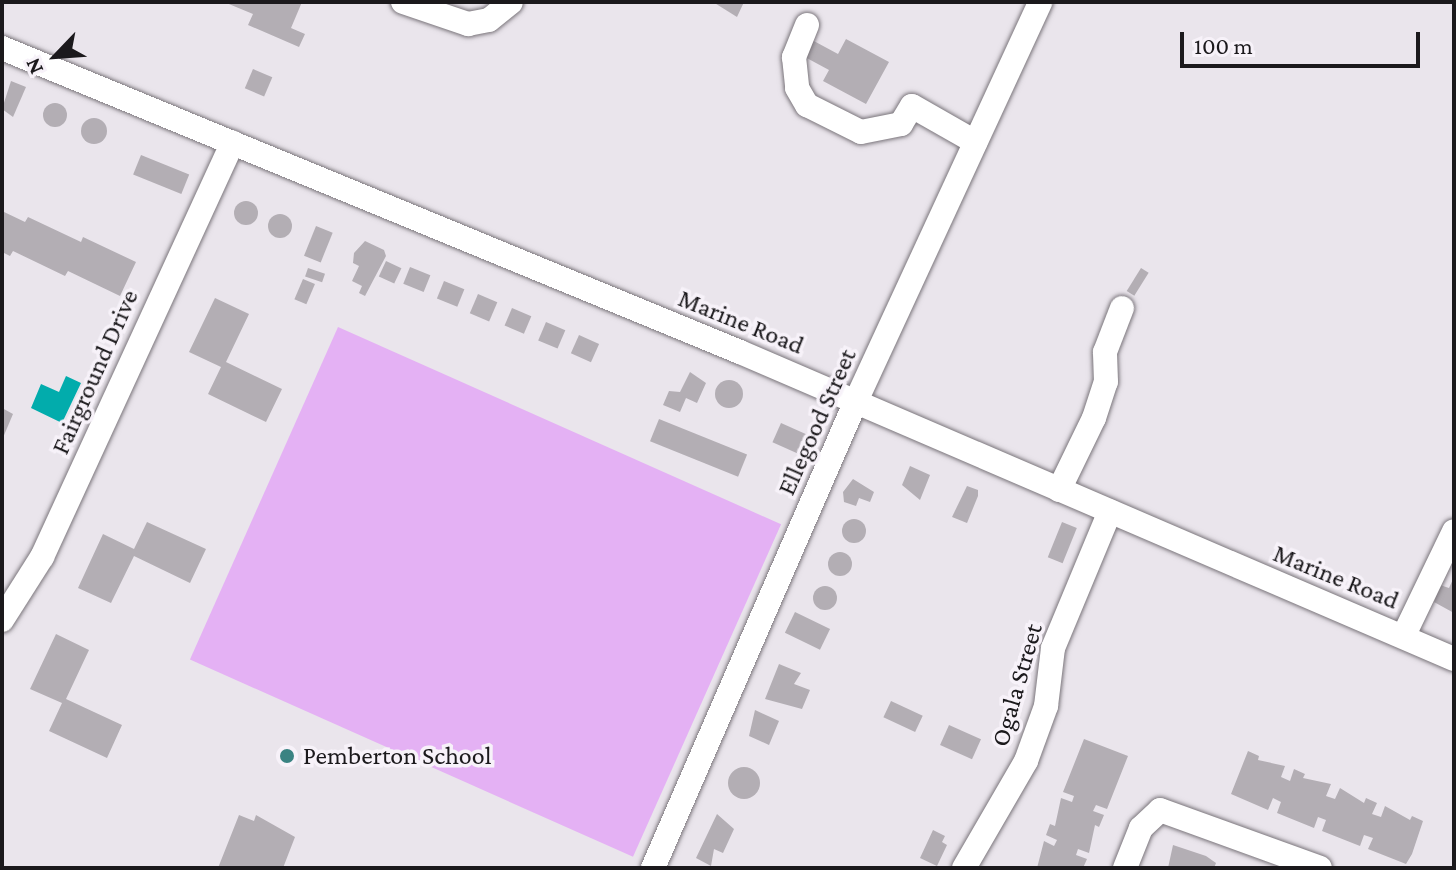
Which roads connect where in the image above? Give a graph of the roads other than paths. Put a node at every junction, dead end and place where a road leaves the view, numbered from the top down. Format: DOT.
graph roads {
  1 [pos="403,2"];
  2 [pos="511,2"];
  3 [pos="1040,2"];
  4 [pos="807,25"];
  5 [pos="2,48"];
  6 [pos="975,142"];
  7 [pos="232,143"];
  8 [pos="1122,308"];
  9 [pos="856,401"];
  10 [pos="1059,490"];
  11 [pos="1110,511"];
  12 [pos="1454,531"];
  13 [pos="2,620"];
  14 [pos="1404,635"];
  15 [pos="1454,659"];
  16 [pos="653,868"];
  17 [pos="964,868"];
  18 [pos="1125,868"];
  19 [pos="1320,868"];
  1 -- 2 [label="street"];
  3 -- 6 [label="street, Ellegood Street"];
  4 -- 6 [label="street"];
  5 -- 7 [label="street, Marine Road"];
  6 -- 9 [label="street, Ellegood Street"];
  7 -- 9 [label="street, Marine Road"];
  7 -- 13 [label="street, Fairground Drive"];
  8 -- 10 [label="street"];
  9 -- 10 [label="street, Marine Road"];
  9 -- 16 [label="street, Ellegood Street"];
  10 -- 11 [label="street, Marine Road"];
  11 -- 14 [label="street, Marine Road"];
  11 -- 17 [label="street, Ogala Street"];
  12 -- 14 [label="street"];
  14 -- 15 [label="street, Marine Road"];
  18 -- 19 [label="street"];
}
